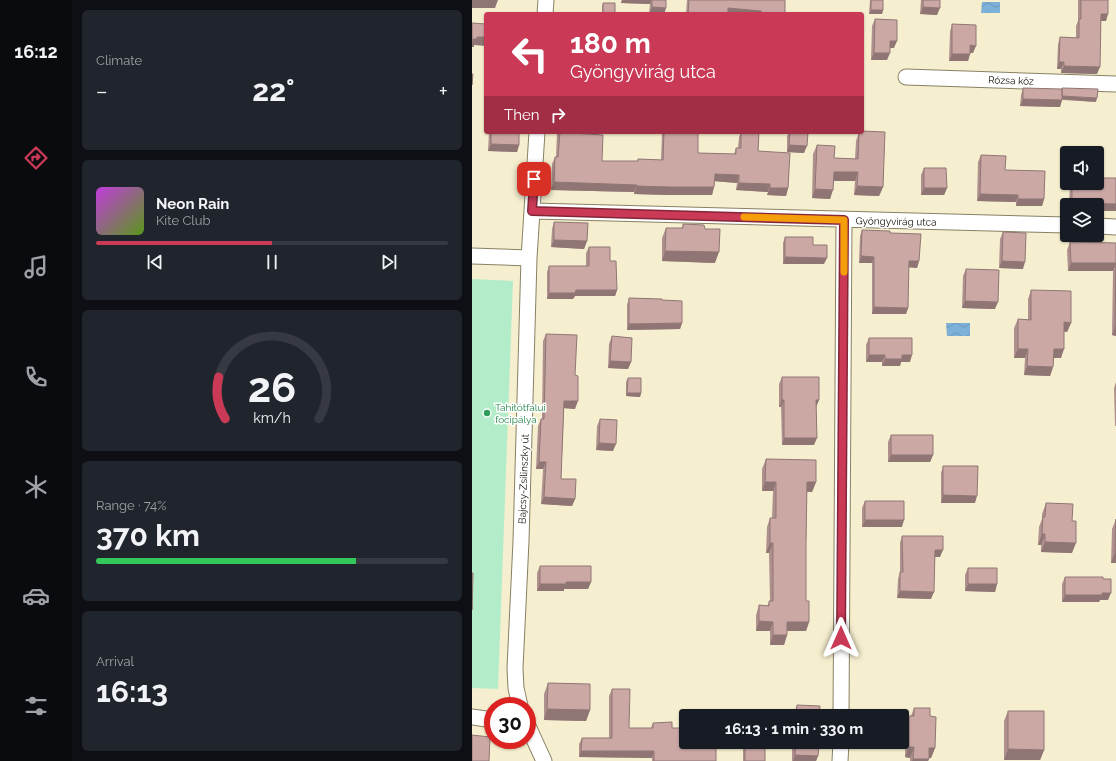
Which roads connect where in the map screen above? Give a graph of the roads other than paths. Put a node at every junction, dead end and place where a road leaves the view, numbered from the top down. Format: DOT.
graph roads {
  1 [pos="546,0"];
  2 [pos="545,12"];
  3 [pos="906,77"];
  4 [pos="1116,84"];
  5 [pos="537,134"];
  6 [pos="532,211"];
  7 [pos="844,220"];
  8 [pos="1060,226"];
  9 [pos="1104,226"];
  10 [pos="1116,227"];
  11 [pos="472,256"];
  12 [pos="529,258"];
  13 [pos="518,697"];
  14 [pos="841,709"];
  15 [pos="472,717"];
  16 [pos="484,719"];
  17 [pos="536,744"];
  18 [pos="841,749"];
  19 [pos="544,761"];
  20 [pos="840,761"];
  1 -- 2 [label="street"];
  3 -- 4 [label="street, Rózsa köz"];
  5 -- 6 [label="street, Bajcsy-Zsilinszky út"];
  6 -- 7 [label="street, Gyöngyvirág utca"];
  6 -- 12 [label="street, Bajcsy-Zsilinszky út"];
  7 -- 8 [label="street, Gyöngyvirág utca"];
  7 -- 14 [label="street"];
  9 -- 10 [label="street"];
  11 -- 12 [label="street"];
  12 -- 13 [label="street, Bajcsy-Zsilinszky út"];
  15 -- 16 [label="street"];
  17 -- 19 [label="street"];
  18 -- 20 [label="street"];
}
